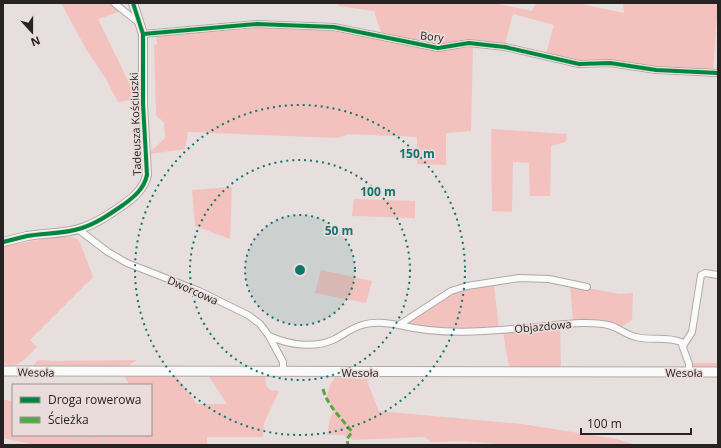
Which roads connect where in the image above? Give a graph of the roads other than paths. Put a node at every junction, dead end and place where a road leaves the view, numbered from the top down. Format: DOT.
graph roads {
  1 [pos="114,3"];
  2 [pos="133,3"];
  3 [pos="139,24"];
  4 [pos="143,34"];
  5 [pos="718,74"];
  6 [pos="78,230"];
  7 [pos="3,242"];
  8 [pos="718,275"];
  9 [pos="587,286"];
  10 [pos="399,325"];
  11 [pos="269,336"];
  12 [pos="683,346"];
  13 [pos="3,371"];
  14 [pos="283,372"];
  15 [pos="689,372"];
  16 [pos="718,372"];
  1 -- 3 [label="street"];
  2 -- 3 [label="street, Tadeusza Kościuszki"];
  3 -- 4 [label="street, Tadeusza Kościuszki"];
  4 -- 5 [label="street, Bory"];
  4 -- 6 [label="street, Tadeusza Kościuszki"];
  6 -- 7 [label="street, Tadeusza Kościuszki"];
  6 -- 11 [label="street, Dworcowa"];
  8 -- 12 [label="street"];
  9 -- 10 [label="street"];
  10 -- 11 [label="street, Objazdowa"];
  10 -- 12 [label="street, Objazdowa"];
  11 -- 14 [label="street, Dworcowa"];
  12 -- 15 [label="street"];
  13 -- 14 [label="main road, Wesoła"];
  14 -- 15 [label="main road, Wesoła"];
  15 -- 16 [label="main road, Wesoła"];
}
